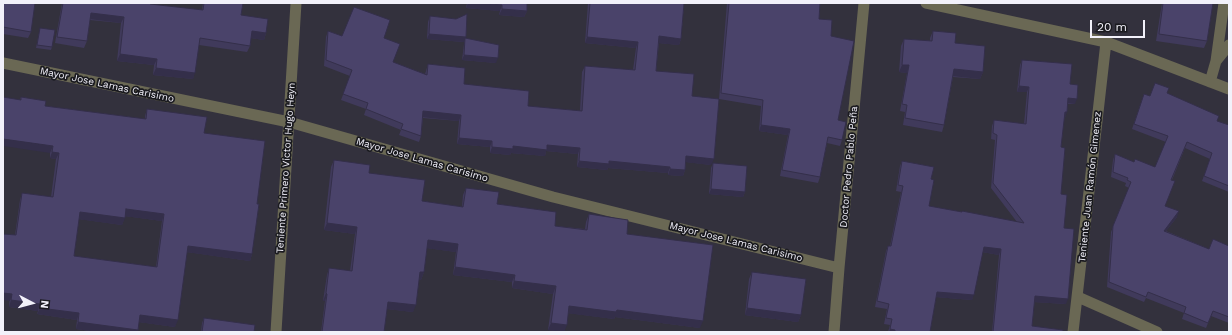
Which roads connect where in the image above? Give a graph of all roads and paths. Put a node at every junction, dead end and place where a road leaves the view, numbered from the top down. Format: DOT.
graph roads {
  1 [pos="296,3"];
  2 [pos="864,3"];
  3 [pos="926,3"];
  4 [pos="1224,3"];
  5 [pos="1106,42"];
  6 [pos="1229,45"];
  7 [pos="1216,62"];
  8 [pos="3,63"];
  9 [pos="1210,82"];
  10 [pos="1229,89"];
  11 [pos="289,122"];
  12 [pos="839,268"];
  13 [pos="1078,297"];
  14 [pos="276,332"];
  15 [pos="834,332"];
  16 [pos="1074,332"];
  17 [pos="1157,332"];
  1 -- 11 [label="street, Teniente Primero Victor Hugo Heyn"];
  2 -- 12 [label="street, Doctor Pedro Pablo Peña"];
  3 -- 5 [label="street"];
  4 -- 7 [label="street"];
  5 -- 9 [label="street"];
  5 -- 13 [label="street, Teniente Juan Ramón Gimenez"];
  6 -- 7 [label="street"];
  7 -- 9 [label="street"];
  8 -- 11 [label="street, Mayor Jose Lamas Carisimo"];
  9 -- 10 [label="street"];
  11 -- 12 [label="street, Mayor Jose Lamas Carisimo"];
  11 -- 14 [label="street, Teniente Primero Victor Hugo Heyn"];
  12 -- 15 [label="street, Doctor Pedro Pablo Peña"];
  13 -- 16 [label="street, Teniente Juan Ramón Gimenez"];
  13 -- 17 [label="street"];
}
